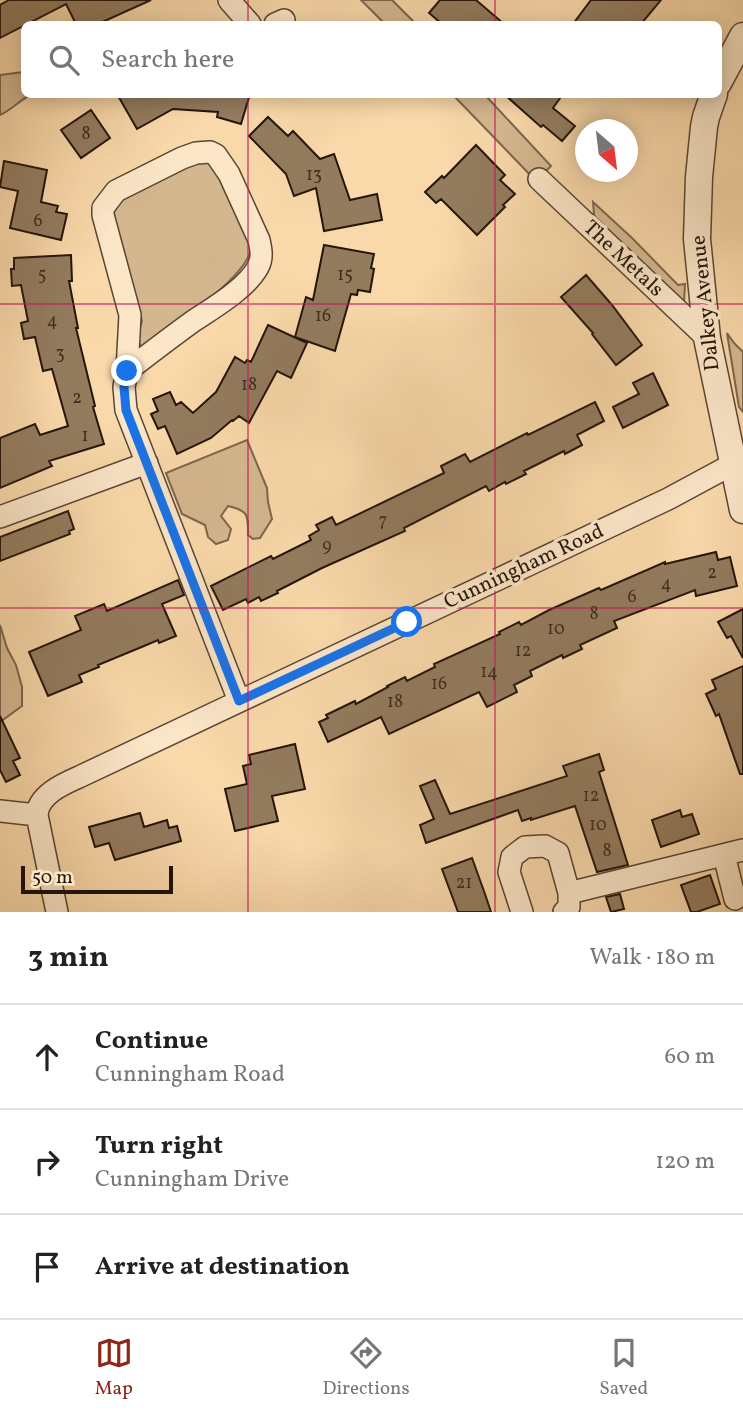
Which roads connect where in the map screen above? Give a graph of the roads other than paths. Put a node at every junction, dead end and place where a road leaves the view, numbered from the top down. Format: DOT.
graph roads {
  1 [pos="229,0"];
  2 [pos="247,21"];
  3 [pos="743,36"];
  4 [pos="722,75"];
  5 [pos="713,98"];
  6 [pos="539,179"];
  7 [pos="707,338"];
  8 [pos="127,371"];
  9 [pos="735,451"];
  10 [pos="147,463"];
  11 [pos="743,510"];
  12 [pos="0,517"];
  13 [pos="239,701"];
  14 [pos="0,811"];
  15 [pos="37,815"];
  16 [pos="734,853"];
  17 [pos="735,899"];
  18 [pos="567,902"];
  19 [pos="57,912"];
  20 [pos="523,912"];
  1 -- 2 [label="street"];
  3 -- 4 [label="street"];
  5 -- 7 [label="street, Dalkey Avenue"];
  6 -- 7 [label="street, The Metals"];
  7 -- 9 [label="street, Dalkey Avenue"];
  8 -- 8 [label="street"];
  8 -- 10 [label="street"];
  9 -- 11 [label="street, Dalkey Avenue"];
  9 -- 13 [label="street, Cunningham Road"];
  10 -- 12 [label="street"];
  10 -- 13 [label="street"];
  13 -- 15 [label="street, Cunningham Road"];
  14 -- 15 [label="street"];
  15 -- 19 [label="street"];
  16 -- 17 [label="street"];
  16 -- 18 [label="street"];
  18 -- 20 [label="street"];
}
